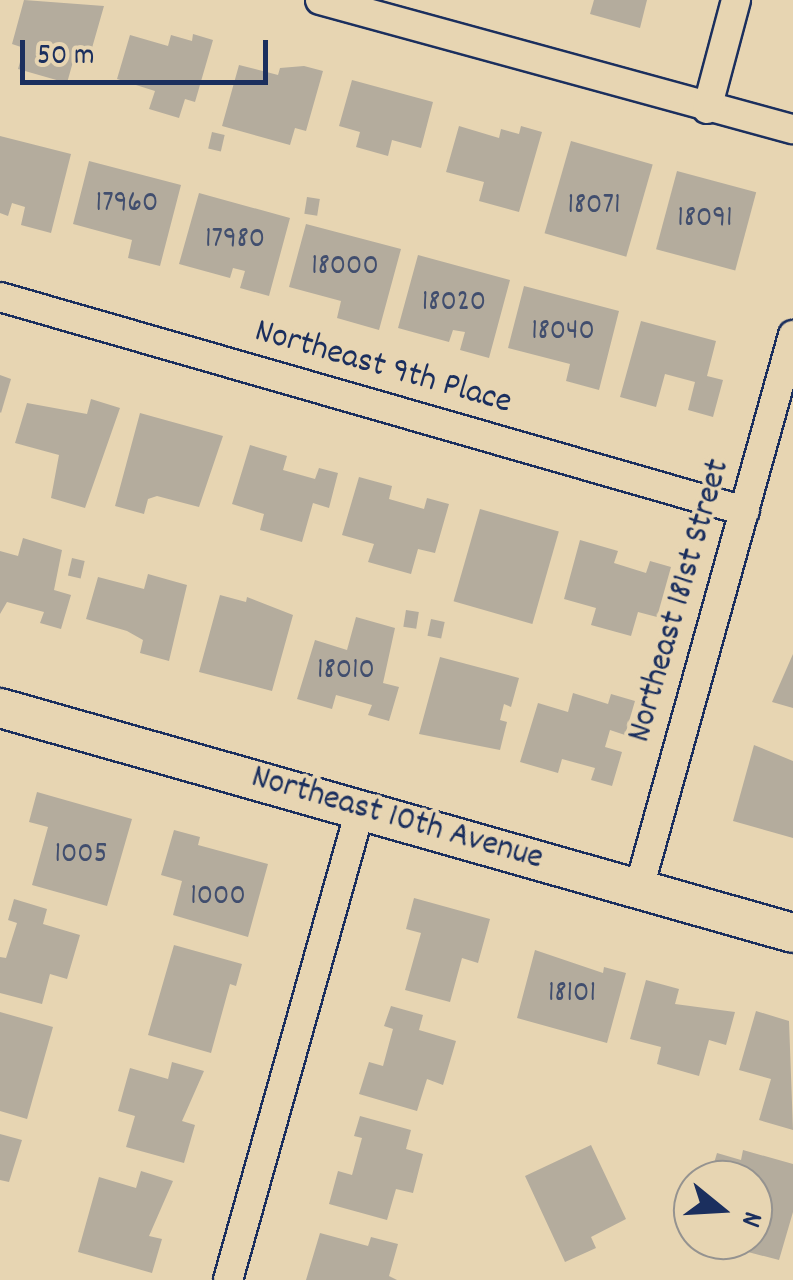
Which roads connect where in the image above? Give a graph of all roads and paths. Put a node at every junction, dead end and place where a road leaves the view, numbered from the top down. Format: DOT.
graph roads {
  1 [pos="736,0"];
  2 [pos="334,2"];
  3 [pos="707,109"];
  4 [pos="793,129"];
  5 [pos="0,297"];
  6 [pos="793,335"];
  7 [pos="746,511"];
  8 [pos="0,708"];
  9 [pos="360,809"];
  10 [pos="638,888"];
  11 [pos="793,933"];
  12 [pos="228,1280"];
  1 -- 3 [label="street"];
  2 -- 3 [label="street"];
  3 -- 4 [label="street"];
  5 -- 7 [label="street, Northeast 9th Place"];
  6 -- 7 [label="street, Northeast 181st Street"];
  7 -- 10 [label="street, Northeast 181st Street"];
  8 -- 9 [label="street, Northeast 10th Avenue"];
  9 -- 10 [label="street, Northeast 10th Avenue"];
  9 -- 12 [label="street"];
  10 -- 11 [label="street, Northeast 10th Avenue"];
}
